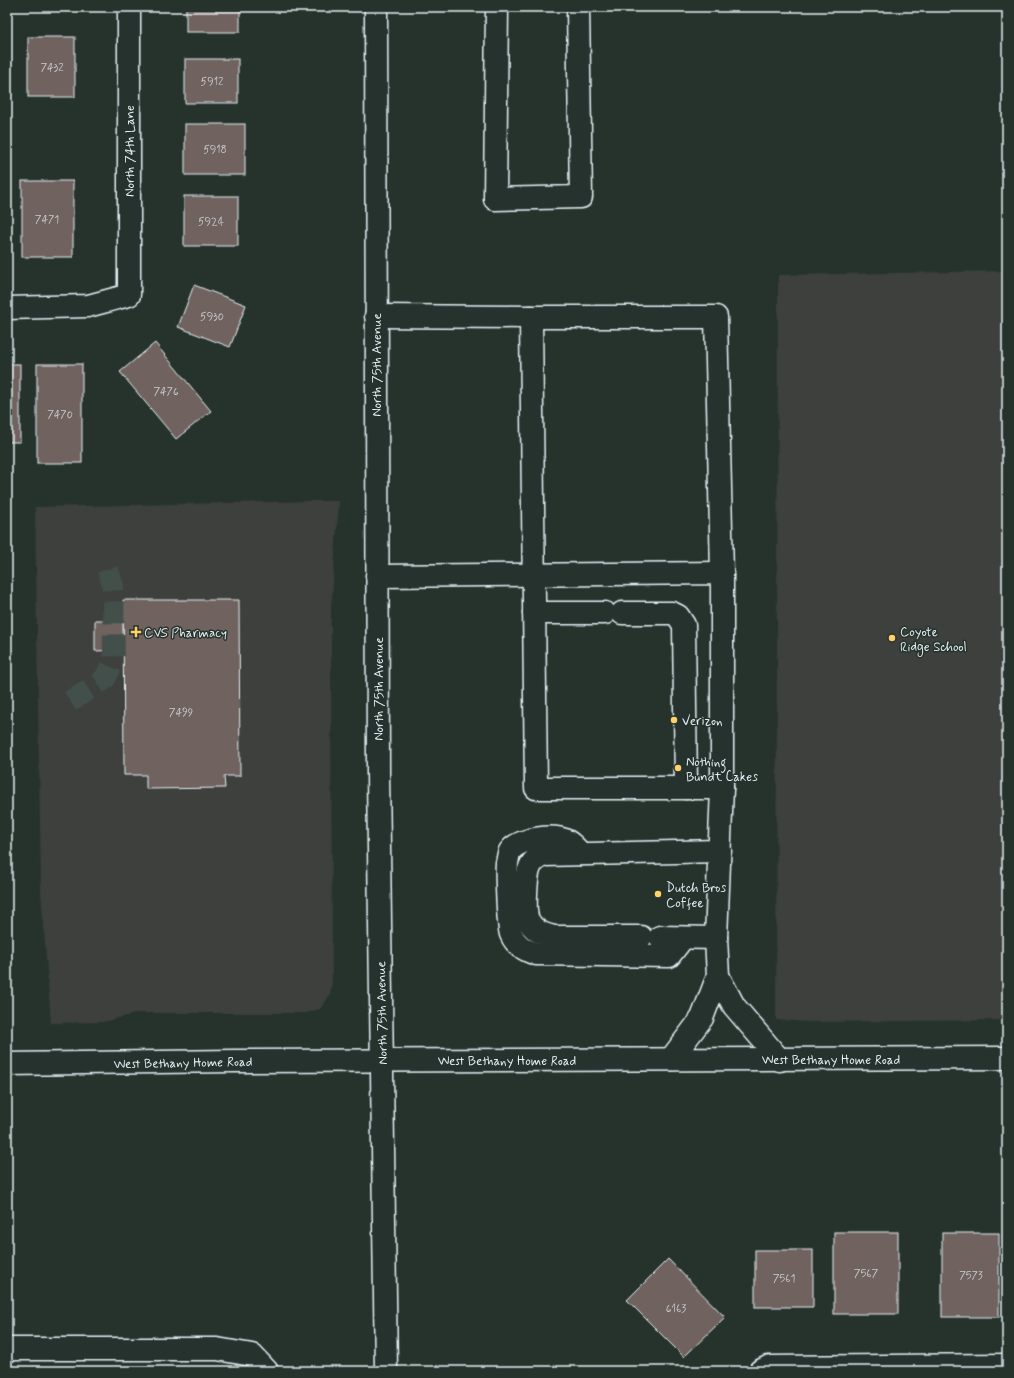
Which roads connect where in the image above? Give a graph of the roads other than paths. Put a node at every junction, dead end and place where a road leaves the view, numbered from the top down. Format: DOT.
graph roads {
  1 [pos="129,7"];
  2 [pos="376,7"];
  3 [pos="497,7"];
  4 [pos="578,7"];
  5 [pos="7,308"];
  6 [pos="376,316"];
  7 [pos="531,317"];
  8 [pos="722,573"];
  9 [pos="533,574"];
  10 [pos="377,576"];
  11 [pos="534,613"];
  12 [pos="686,788"];
  13 [pos="722,788"];
  14 [pos="720,851"];
  15 [pos="581,854"];
  16 [pos="683,938"];
  17 [pos="716,938"];
  18 [pos="718,976"];
  19 [pos="1007,1058"];
  20 [pos="670,1059"];
  21 [pos="780,1060"];
  22 [pos="381,1061"];
  23 [pos="7,1064"];
  24 [pos="7,1349"];
  25 [pos="1007,1365"];
  26 [pos="267,1371"];
  27 [pos="386,1371"];
  28 [pos="760,1371"];
  1 -- 5 [label="main road, North 74th Lane"];
  2 -- 6 [label="main road, North 75th Avenue"];
  3 -- 4 [label="main road"];
  6 -- 7 [label="main road"];
  6 -- 10 [label="main road, North 75th Avenue"];
  7 -- 8 [label="main road"];
  7 -- 9 [label="main road"];
  8 -- 9 [label="main road"];
  8 -- 13 [label="main road"];
  9 -- 10 [label="main road"];
  9 -- 11 [label="main road"];
  10 -- 22 [label="main road, North 75th Avenue"];
  11 -- 12 [label="main road"];
  11 -- 12 [label="main road"];
  12 -- 13 [label="main road"];
  13 -- 14 [label="main road"];
  14 -- 15 [label="main road"];
  14 -- 17 [label="main road"];
  15 -- 16 [label="main road"];
  15 -- 16 [label="main road"];
  16 -- 17 [label="main road"];
  17 -- 18 [label="main road"];
  18 -- 20 [label="main road"];
  18 -- 21 [label="main road"];
  19 -- 21 [label="main road, West Bethany Home Road"];
  20 -- 21 [label="main road, West Bethany Home Road"];
  20 -- 22 [label="main road, West Bethany Home Road"];
  22 -- 23 [label="main road, West Bethany Home Road"];
  22 -- 27 [label="main road, North 75th Avenue"];
  24 -- 26 [label="main road"];
  25 -- 28 [label="main road"];
}
